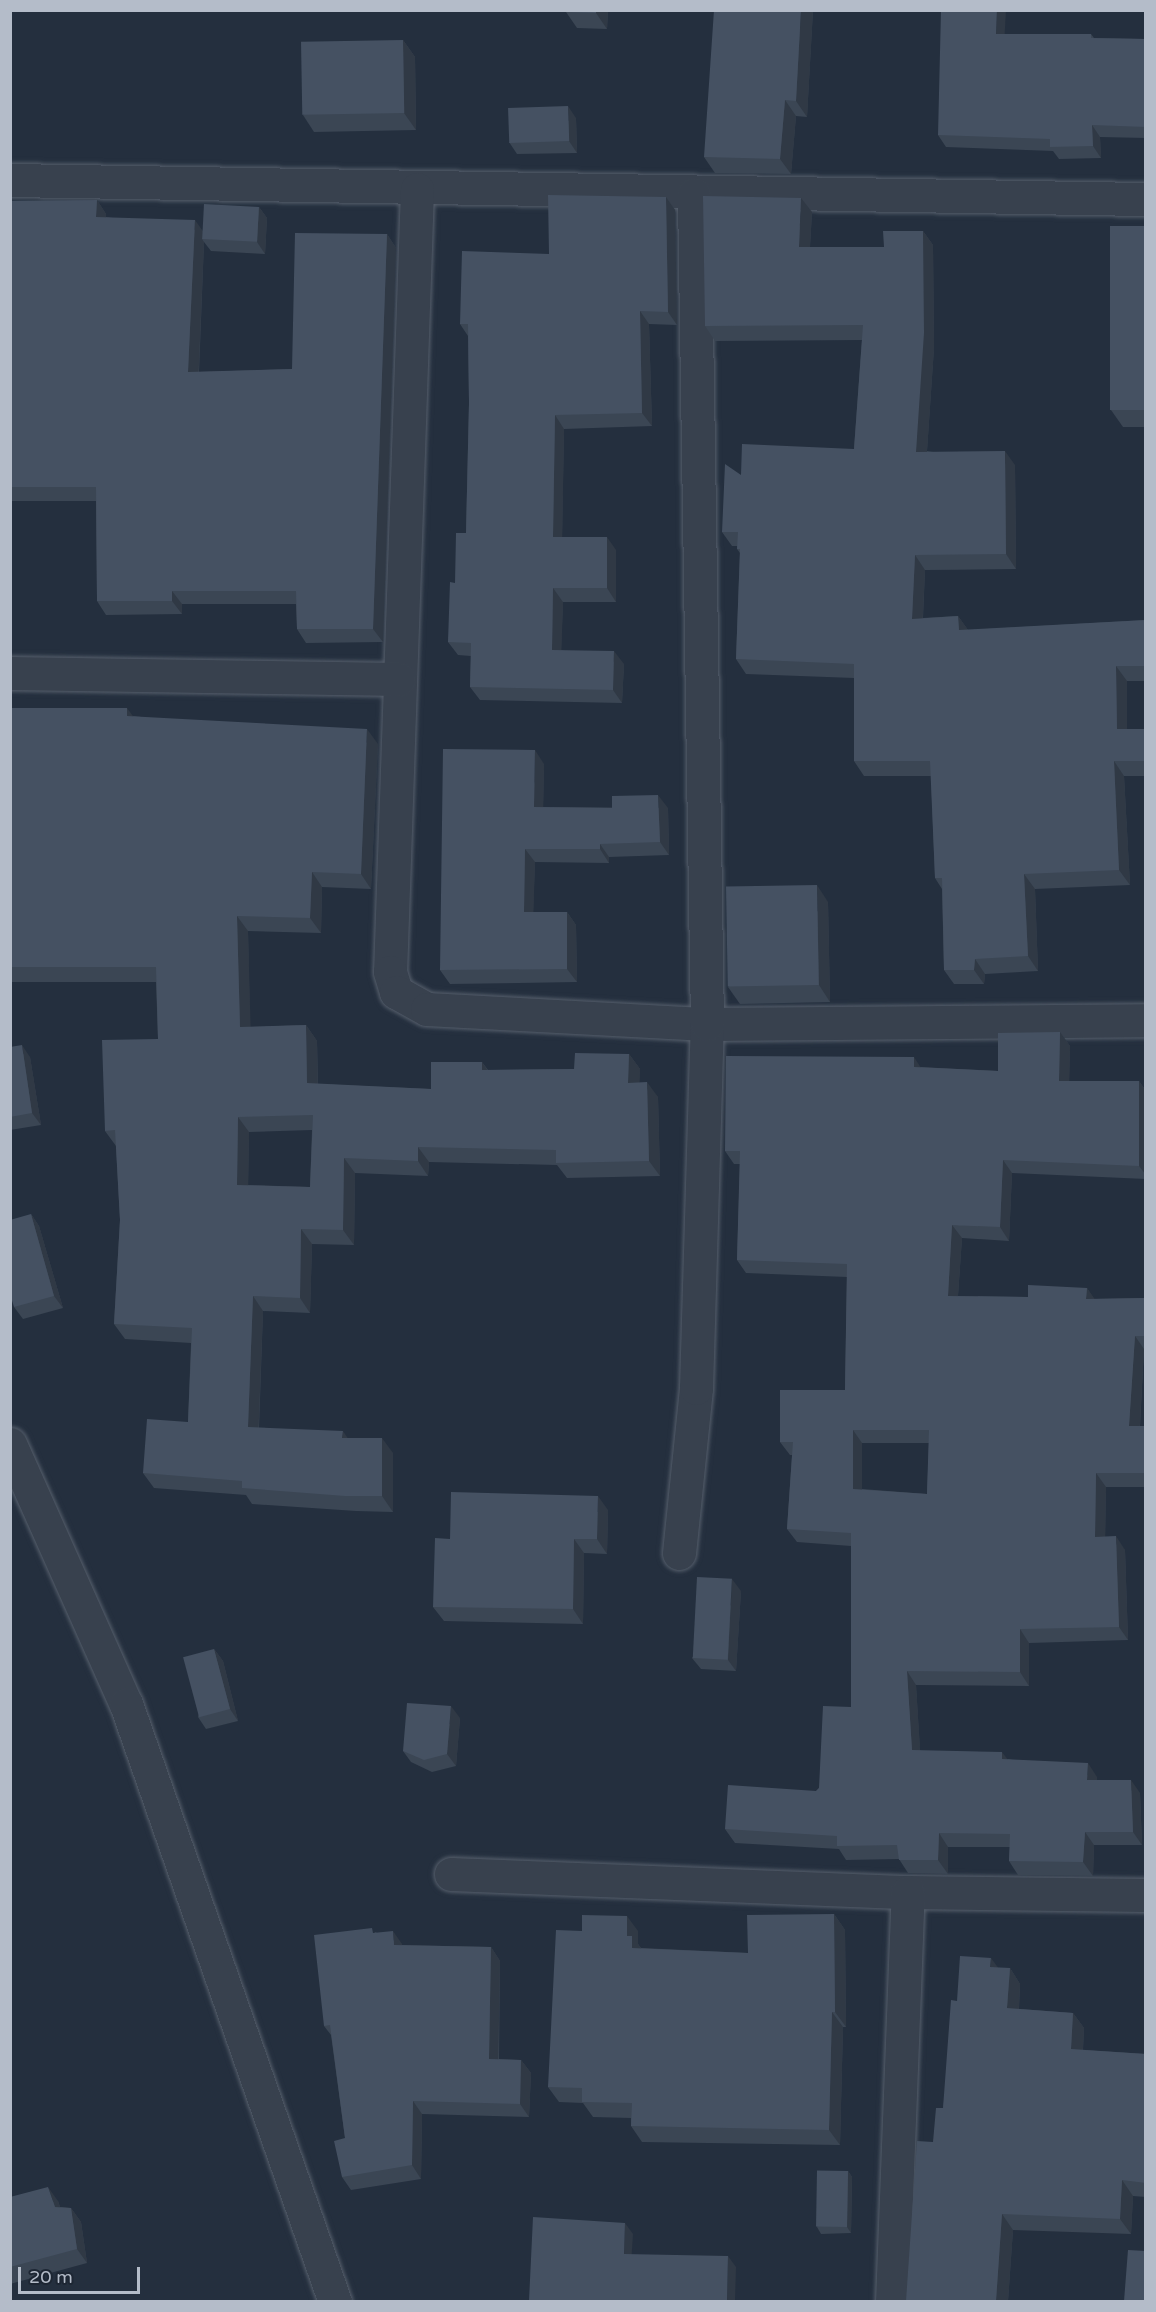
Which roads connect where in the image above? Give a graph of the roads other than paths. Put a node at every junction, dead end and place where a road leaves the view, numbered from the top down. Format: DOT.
graph roads {
  1 [pos="10,180"];
  2 [pos="417,189"];
  3 [pos="694,194"];
  4 [pos="1146,199"];
  5 [pos="10,673"];
  6 [pos="399,679"];
  7 [pos="1146,1020"];
  8 [pos="707,1024"];
  9 [pos="10,1444"];
  10 [pos="679,1553"];
  11 [pos="451,1874"];
  12 [pos="908,1892"];
  13 [pos="1146,1895"];
  14 [pos="335,2301"];
  15 [pos="892,2301"];
  1 -- 2 [label="street"];
  2 -- 3 [label="street"];
  2 -- 6 [label="street"];
  3 -- 4 [label="street"];
  3 -- 8 [label="street"];
  5 -- 6 [label="street"];
  6 -- 8 [label="street"];
  7 -- 8 [label="street"];
  8 -- 10 [label="street"];
  9 -- 14 [label="street"];
  11 -- 12 [label="street"];
  12 -- 13 [label="street"];
  12 -- 15 [label="street"];
}
